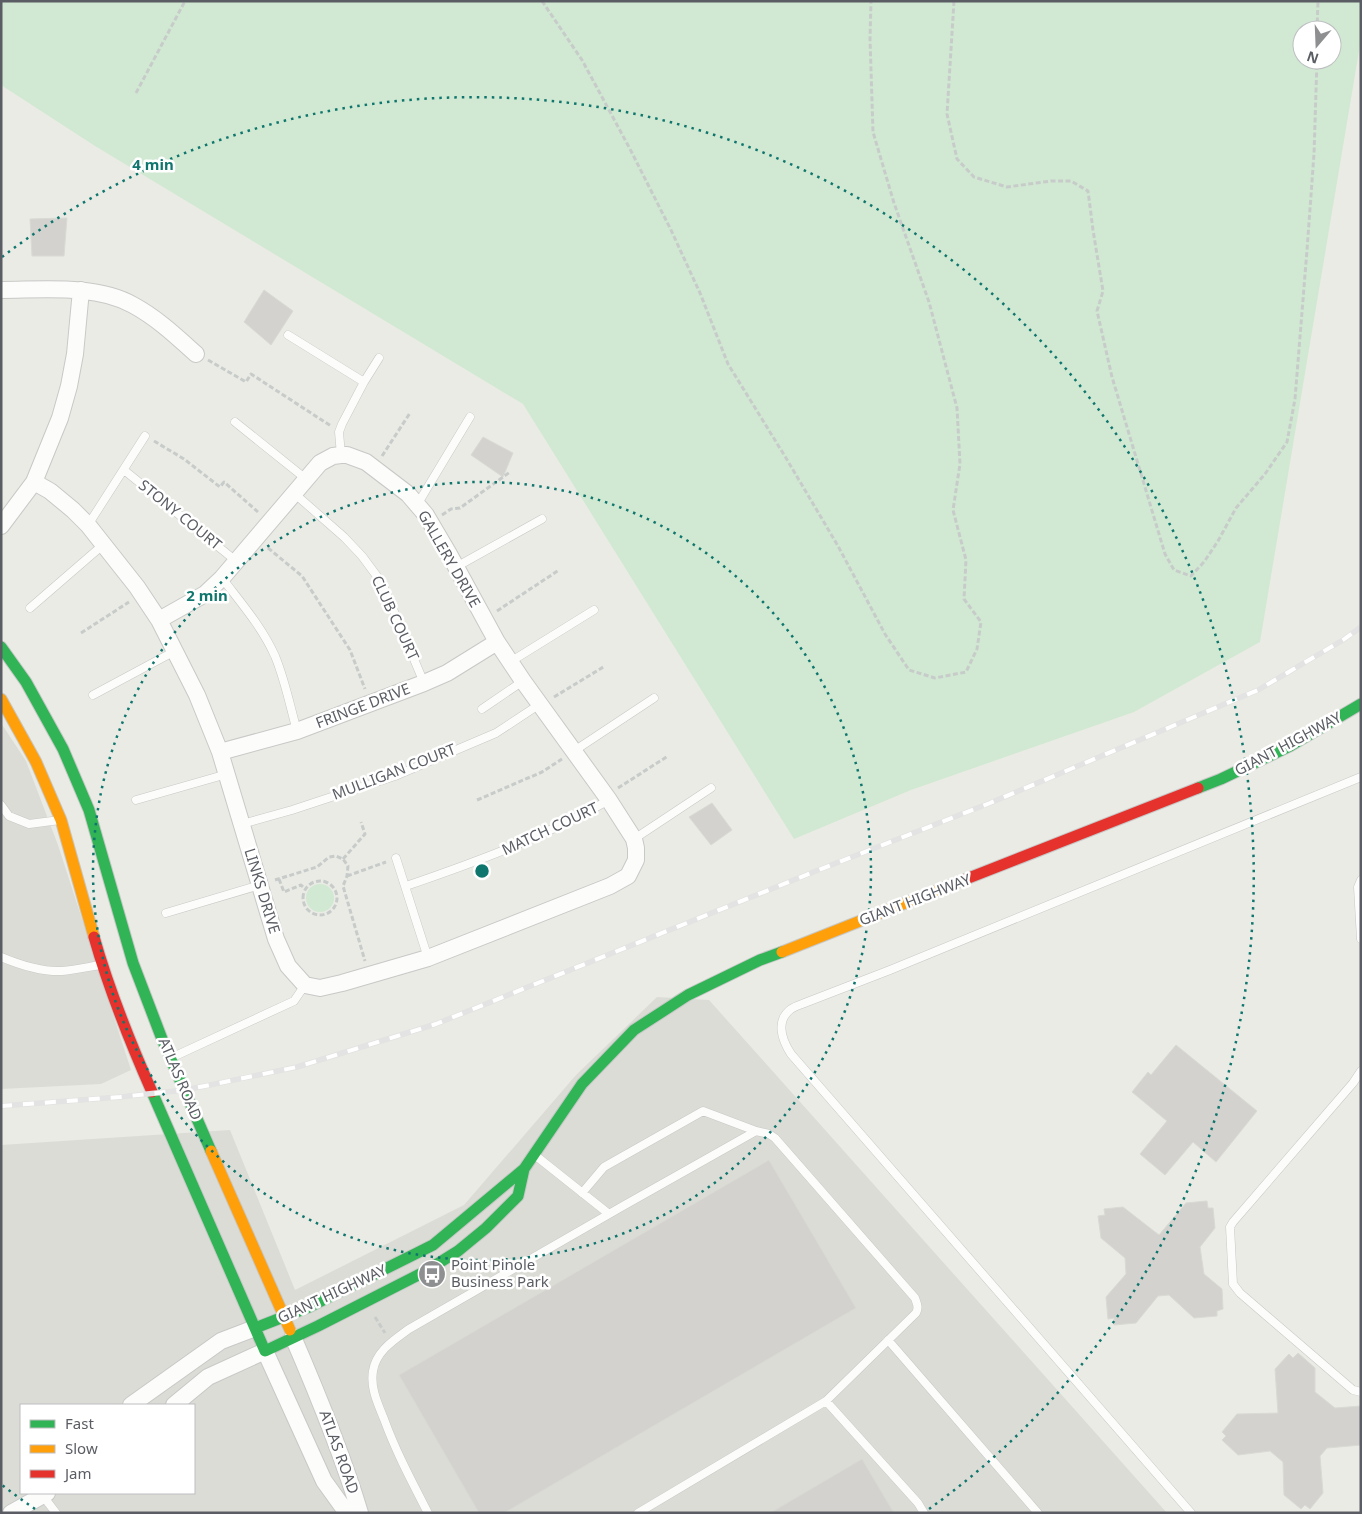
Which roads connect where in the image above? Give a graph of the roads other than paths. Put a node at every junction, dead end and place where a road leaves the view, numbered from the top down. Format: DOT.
graph roads {
  1 [pos="1,290"];
  2 [pos="81,290"];
  3 [pos="288,334"];
  4 [pos="196,354"];
  5 [pos="379,358"];
  6 [pos="364,382"];
  7 [pos="470,417"];
  8 [pos="236,422"];
  9 [pos="145,436"];
  10 [pos="341,455"];
  11 [pos="124,470"];
  12 [pos="306,479"];
  13 [pos="34,482"];
  14 [pos="295,494"];
  15 [pos="417,505"];
  16 [pos="542,519"];
  17 [pos="88,525"];
  18 [pos="1,526"];
  19 [pos="104,544"];
  20 [pos="236,561"];
  21 [pos="456,567"];
  22 [pos="222,578"];
  23 [pos="30,608"];
  24 [pos="594,610"];
  25 [pos="159,620"];
  26 [pos="497,642"];
  27 [pos="1,647"];
  28 [pos="174,651"];
  29 [pos="510,662"];
  30 [pos="523,681"];
  31 [pos="424,683"];
  32 [pos="93,695"];
  33 [pos="654,698"];
  34 [pos="1,699"];
  35 [pos="540,704"];
  36 [pos="1361,704"];
  37 [pos="482,708"];
  38 [pos="297,731"];
  39 [pos="574,751"];
  40 [pos="220,752"];
  41 [pos="227,774"];
  42 [pos="1361,777"];
  43 [pos="711,788"];
  44 [pos="607,798"];
  45 [pos="136,800"];
  46 [pos="1,805"];
  47 [pos="61,820"];
  48 [pos="242,824"];
  49 [pos="635,843"];
  50 [pos="396,858"];
  51 [pos="1361,880"];
  52 [pos="260,885"];
  53 [pos="406,886"];
  54 [pos="166,913"];
  55 [pos="1361,939"];
  56 [pos="1,957"];
  57 [pos="428,958"];
  58 [pos="102,965"];
  59 [pos="305,985"];
  60 [pos="170,1058"];
  61 [pos="1361,1070"];
  62 [pos="756,1131"];
  63 [pos="535,1154"];
  64 [pos="524,1169"];
  65 [pos="582,1193"];
  66 [pos="609,1214"];
  67 [pos="284,1317"];
  68 [pos="255,1328"];
  69 [pos="293,1338"];
  70 [pos="888,1340"];
  71 [pos="265,1350"];
  72 [pos="1361,1392"];
  73 [pos="826,1401"];
  74 [pos="132,1404"];
  75 [pos="175,1404"];
  76 [pos="45,1494"];
  77 [pos="11,1513"];
  78 [pos="56,1513"];
  79 [pos="347,1513"];
  80 [pos="360,1513"];
  81 [pos="428,1513"];
  82 [pos="638,1513"];
  83 [pos="924,1513"];
  84 [pos="1038,1513"];
  85 [pos="1191,1513"];
  1 -- 2 [label="street"];
  2 -- 4 [label="street"];
  2 -- 13 [label="street"];
  3 -- 6 [label="lane"];
  5 -- 6 [label="lane"];
  6 -- 10 [label="lane"];
  7 -- 15 [label="lane"];
  8 -- 12 [label="lane"];
  9 -- 11 [label="lane"];
  10 -- 12 [label="street"];
  10 -- 15 [label="street, GALLERY DRIVE"];
  11 -- 17 [label="lane"];
  11 -- 20 [label="lane, STONY COURT"];
  12 -- 14 [label="street"];
  13 -- 17 [label="street, LINKS DRIVE"];
  13 -- 18 [label="street"];
  14 -- 20 [label="street"];
  14 -- 31 [label="lane, CLUB COURT"];
  15 -- 21 [label="street, GALLERY DRIVE"];
  16 -- 21 [label="lane"];
  17 -- 19 [label="street, LINKS DRIVE"];
  19 -- 23 [label="lane"];
  19 -- 25 [label="street, LINKS DRIVE"];
  20 -- 22 [label="street"];
  21 -- 26 [label="street, GALLERY DRIVE"];
  22 -- 25 [label="street"];
  22 -- 38 [label="lane"];
  24 -- 29 [label="lane"];
  25 -- 28 [label="street, LINKS DRIVE"];
  26 -- 29 [label="street, GALLERY DRIVE"];
  26 -- 31 [label="street, FRINGE DRIVE"];
  27 -- 60 [label="street, ATLAS ROAD"];
  28 -- 32 [label="lane"];
  28 -- 40 [label="street, LINKS DRIVE"];
  29 -- 30 [label="street, GALLERY DRIVE"];
  30 -- 35 [label="street, GALLERY DRIVE"];
  30 -- 37 [label="lane"];
  31 -- 38 [label="street, FRINGE DRIVE"];
  33 -- 39 [label="lane"];
  34 -- 47 [label="street, ATLAS ROAD"];
  35 -- 39 [label="street, GALLERY DRIVE"];
  35 -- 48 [label="lane, MULLIGAN COURT"];
  36 -- 63 [label="street, GIANT HIGHWAY"];
  38 -- 40 [label="street, FRINGE DRIVE"];
  39 -- 44 [label="street, GALLERY DRIVE"];
  40 -- 41 [label="street, LINKS DRIVE"];
  41 -- 45 [label="lane"];
  41 -- 48 [label="street, LINKS DRIVE"];
  42 -- 85 [label="lane"];
  43 -- 49 [label="lane"];
  44 -- 49 [label="street, GALLERY DRIVE"];
  44 -- 53 [label="lane, MATCH COURT"];
  46 -- 47 [label="lane"];
  47 -- 58 [label="street, ATLAS ROAD"];
  48 -- 52 [label="street, LINKS DRIVE"];
  49 -- 57 [label="street"];
  50 -- 53 [label="lane"];
  51 -- 55 [label="lane"];
  52 -- 54 [label="lane"];
  52 -- 59 [label="street, LINKS DRIVE"];
  53 -- 57 [label="lane"];
  56 -- 58 [label="lane"];
  57 -- 59 [label="street"];
  58 -- 68 [label="street, ATLAS ROAD"];
  59 -- 60 [label="lane"];
  60 -- 67 [label="street, ATLAS ROAD"];
  61 -- 72 [label="lane"];
  62 -- 65 [label="lane"];
  62 -- 66 [label="lane"];
  62 -- 70 [label="lane"];
  63 -- 64 [label="street, GIANT HIGHWAY"];
  63 -- 65 [label="lane"];
  64 -- 67 [label="street, GIANT HIGHWAY"];
  64 -- 69 [label="street, GIANT HIGHWAY"];
  65 -- 66 [label="lane"];
  66 -- 81 [label="lane"];
  67 -- 68 [label="street, GIANT HIGHWAY"];
  67 -- 69 [label="street, ATLAS ROAD"];
  68 -- 71 [label="street, ATLAS ROAD"];
  68 -- 74 [label="street, GIANT HIGHWAY"];
  69 -- 71 [label="street, GIANT HIGHWAY"];
  69 -- 80 [label="street, ATLAS ROAD"];
  70 -- 73 [label="lane"];
  70 -- 84 [label="lane"];
  71 -- 75 [label="street, GIANT HIGHWAY"];
  71 -- 79 [label="street, ATLAS ROAD"];
  73 -- 82 [label="lane"];
  73 -- 83 [label="lane"];
  76 -- 77 [label="street"];
  76 -- 78 [label="lane"];
}
